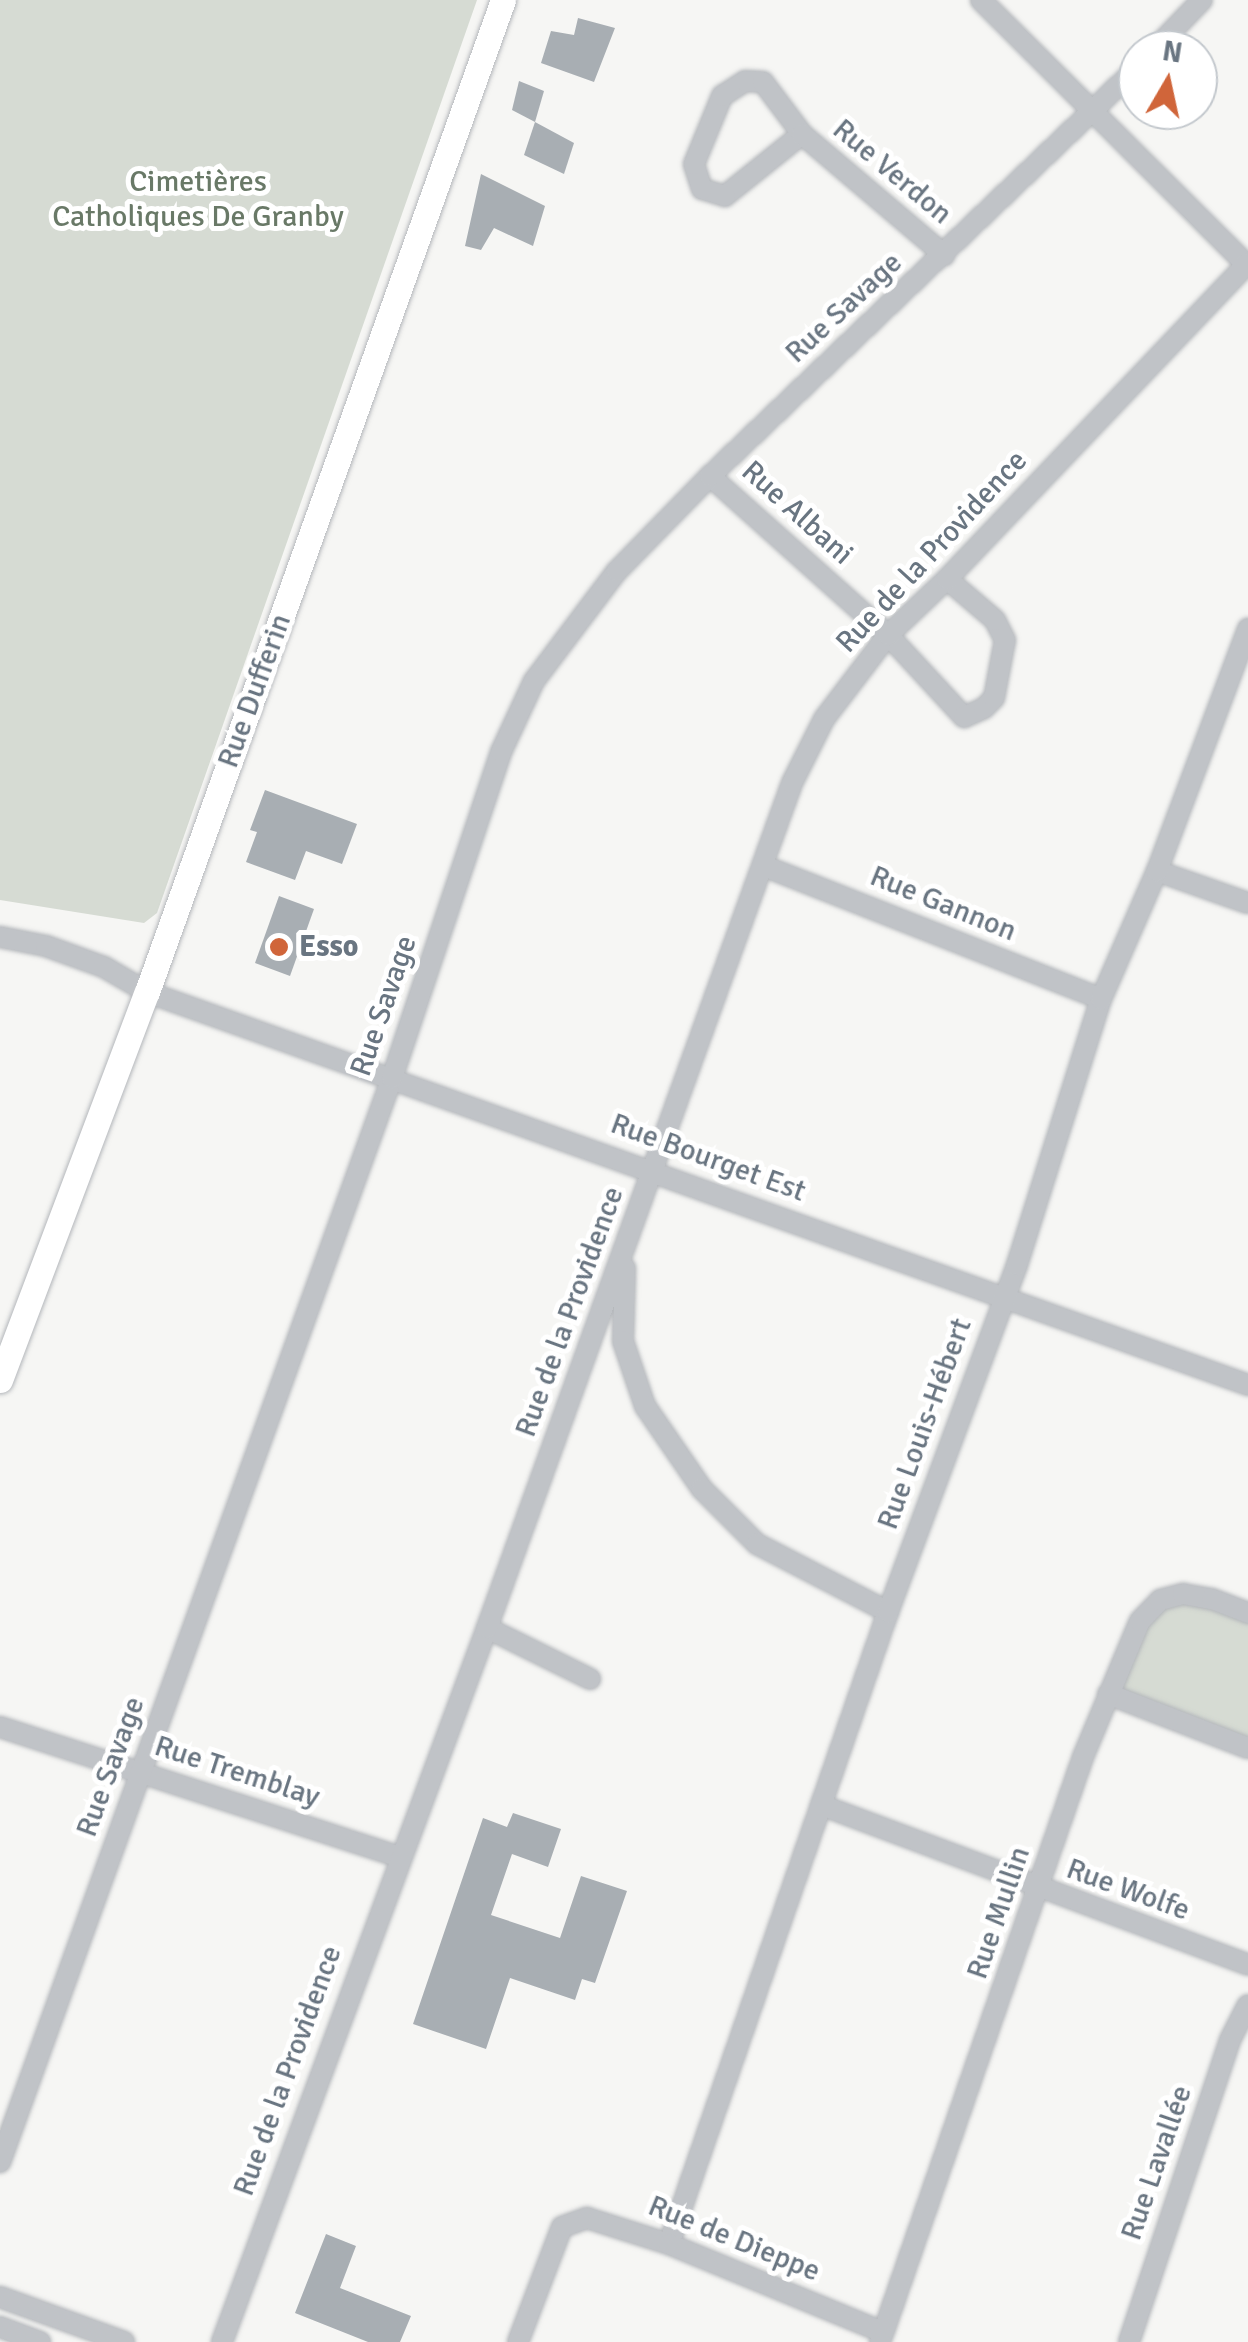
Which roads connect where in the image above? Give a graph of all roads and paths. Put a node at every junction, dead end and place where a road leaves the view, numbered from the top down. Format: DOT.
graph roads {
  1 [pos="503,0"];
  2 [pos="980,0"];
  3 [pos="1202,0"];
  4 [pos="1173,30"];
  5 [pos="1118,88"];
  6 [pos="1096,112"];
  7 [pos="802,134"];
  8 [pos="944,255"];
  9 [pos="1248,264"];
  10 [pos="710,476"];
  11 [pos="947,579"];
  12 [pos="1248,629"];
  13 [pos="888,635"];
  14 [pos="764,866"];
  15 [pos="1156,870"];
  16 [pos="1248,904"];
  17 [pos="0,937"];
  18 [pos="147,992"];
  19 [pos="1101,999"];
  20 [pos="392,1078"];
  21 [pos="653,1170"];
  22 [pos="625,1249"];
  23 [pos="1004,1298"];
  24 [pos="0,1380"];
  25 [pos="1248,1385"];
  26 [pos="888,1612"];
  27 [pos="1248,1613"];
  28 [pos="487,1628"];
  29 [pos="590,1679"];
  30 [pos="1108,1694"];
  31 [pos="0,1727"];
  32 [pos="1248,1748"];
  33 [pos="140,1773"];
  34 [pos="821,1805"];
  35 [pos="398,1856"];
  36 [pos="1040,1889"];
  37 [pos="1248,1965"];
  38 [pos="1248,2005"];
  39 [pos="0,2162"];
  40 [pos="669,2244"];
  41 [pos="0,2297"];
  42 [pos="0,2327"];
  43 [pos="882,2337"];
  44 [pos="40,2342"];
  45 [pos="124,2342"];
  46 [pos="222,2342"];
  47 [pos="518,2342"];
  48 [pos="1129,2342"];
  1 -- 18 [label="main road, Rue Dufferin"];
  2 -- 6 [label="street"];
  3 -- 4 [label="street"];
  5 -- 6 [label="street, Rue Savage"];
  6 -- 8 [label="street, Rue Savage"];
  6 -- 9 [label="street"];
  7 -- 7 [label="street, Rue Verdon"];
  7 -- 8 [label="street, Rue Verdon"];
  8 -- 10 [label="street, Rue Savage"];
  9 -- 11 [label="street, Rue de la Providence"];
  10 -- 13 [label="street, Rue Albani"];
  10 -- 20 [label="street, Rue Savage"];
  11 -- 13 [label="street, Rue de la Providence"];
  11 -- 13 [label="street, Rue Albani"];
  12 -- 15 [label="street, Rue Louis-Hébert"];
  13 -- 14 [label="street, Rue de la Providence"];
  14 -- 19 [label="street, Rue Gannon"];
  14 -- 21 [label="street, Rue de la Providence"];
  15 -- 16 [label="street"];
  15 -- 19 [label="street, Rue Louis-Hébert"];
  17 -- 18 [label="street, Rue Bourget Est"];
  18 -- 20 [label="street, Rue Bourget Est"];
  18 -- 24 [label="main road, Rue Dufferin"];
  19 -- 23 [label="street, Rue Louis-Hébert"];
  20 -- 21 [label="street, Rue Bourget Est"];
  20 -- 33 [label="street, Rue Savage"];
  21 -- 22 [label="street, Rue de la Providence"];
  21 -- 23 [label="street, Rue Bourget Est"];
  22 -- 26 [label="street"];
  22 -- 28 [label="street, Rue de la Providence"];
  23 -- 25 [label="street, Rue Bourget Est"];
  23 -- 26 [label="street, Rue Louis-Hébert"];
  26 -- 34 [label="street, Rue Louis-Hébert"];
  27 -- 30 [label="street, Rue Mullin"];
  28 -- 29 [label="street"];
  28 -- 35 [label="street, Rue de la Providence"];
  30 -- 32 [label="street"];
  30 -- 36 [label="street, Rue Mullin"];
  31 -- 33 [label="street, Rue Tremblay"];
  33 -- 35 [label="street, Rue Tremblay"];
  33 -- 39 [label="street, Rue Savage"];
  34 -- 36 [label="street, Rue Wolfe"];
  34 -- 40 [label="street, Rue Louis-Hébert"];
  35 -- 46 [label="street, Rue de la Providence"];
  36 -- 37 [label="street, Rue Wolfe"];
  36 -- 43 [label="street, Rue Mullin"];
  38 -- 48 [label="street, Rue Lavallée"];
  40 -- 43 [label="street, Rue de Dieppe"];
  40 -- 47 [label="street, Rue de Dieppe"];
  41 -- 45 [label="street"];
  42 -- 44 [label="street"];
}
